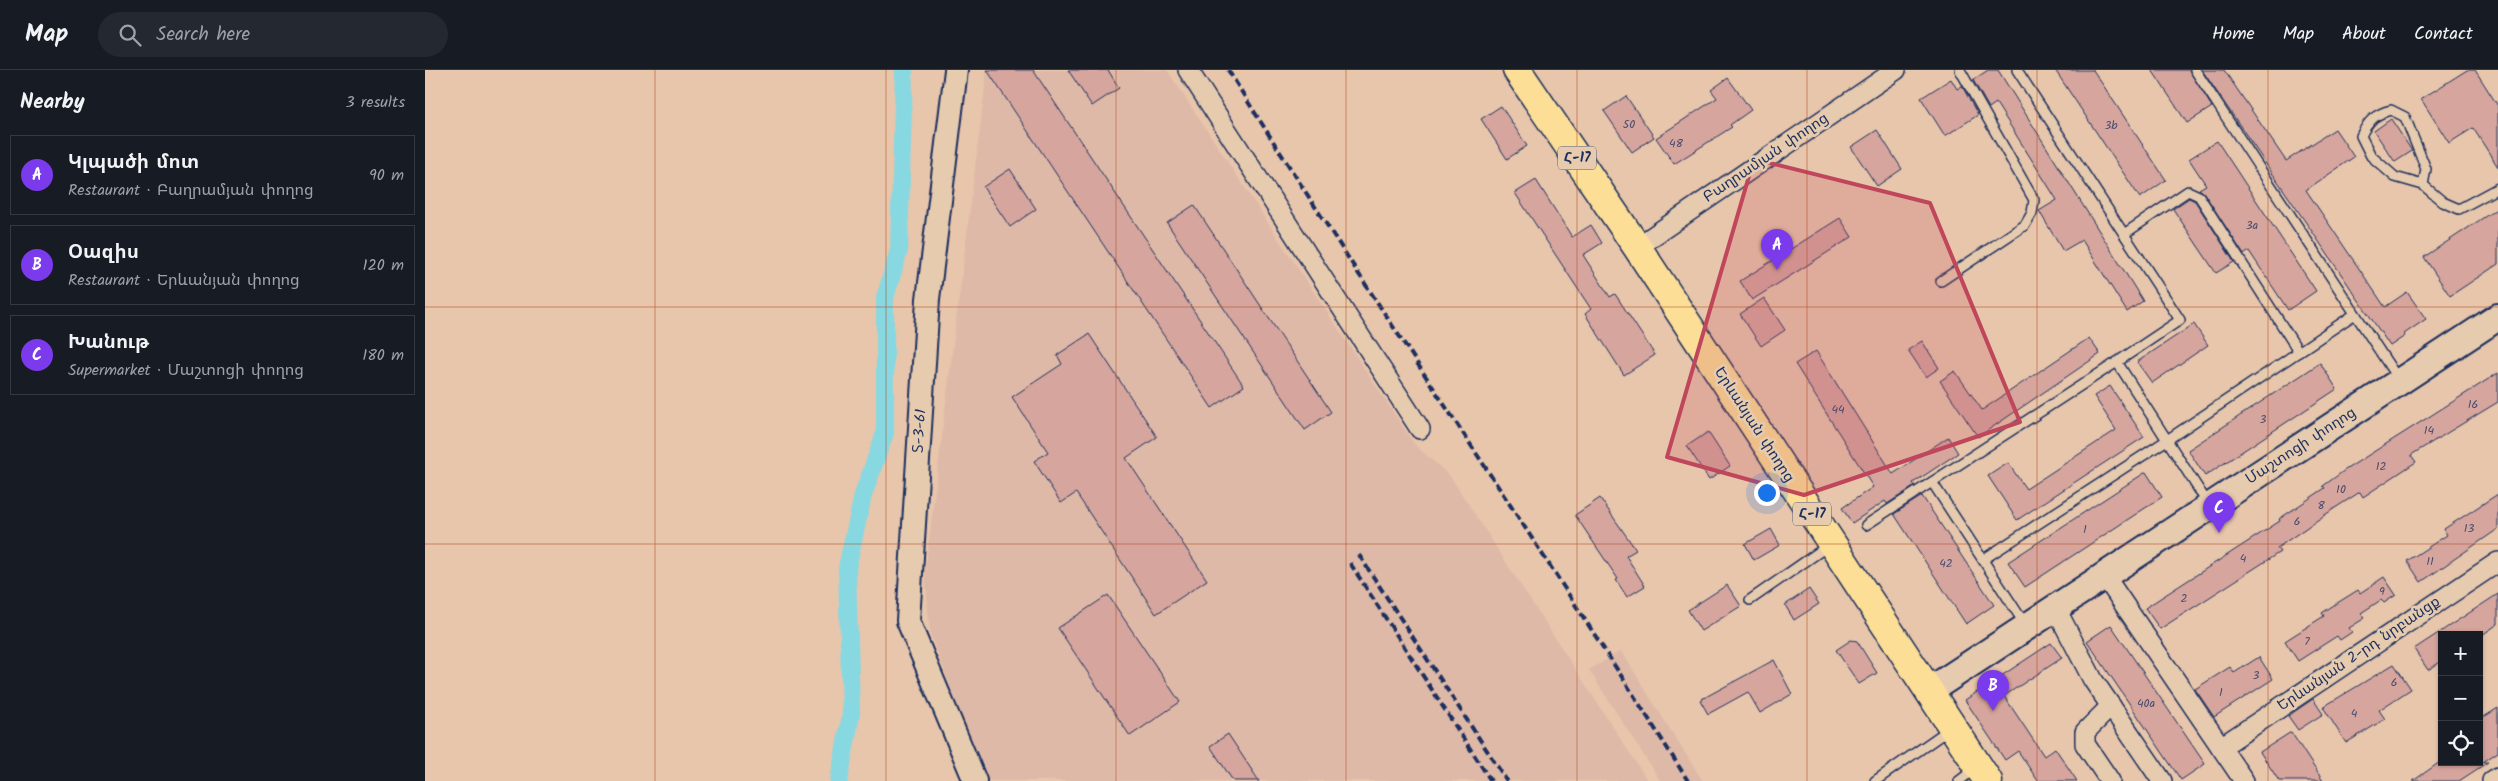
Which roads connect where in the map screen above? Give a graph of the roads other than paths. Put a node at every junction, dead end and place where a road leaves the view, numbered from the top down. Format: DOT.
graph roads {
  1 [pos="956,70"];
  2 [pos="1188,70"];
  3 [pos="1517,70"];
  4 [pos="1896,70"];
  5 [pos="1960,70"];
  6 [pos="2017,70"];
  7 [pos="2195,70"];
  8 [pos="2423,185"];
  9 [pos="2498,188"];
  10 [pos="2124,234"];
  11 [pos="1637,247"];
  12 [pos="1941,281"];
  13 [pos="2355,314"];
  14 [pos="2498,317"];
  15 [pos="2299,352"];
  16 [pos="2117,362"];
  17 [pos="2400,383"];
  18 [pos="1420,429"];
  19 [pos="2167,440"];
  20 [pos="1932,482"];
  21 [pos="2210,506"];
  22 [pos="1866,524"];
  23 [pos="1831,543"];
  24 [pos="1984,558"];
  25 [pos="2498,562"];
  26 [pos="2104,575"];
  27 [pos="1750,600"];
  28 [pos="2055,607"];
  29 [pos="2026,626"];
  30 [pos="1929,691"];
  31 [pos="2111,706"];
  32 [pos="1953,726"];
  33 [pos="2221,747"];
  34 [pos="1975,776"];
  35 [pos="2498,777"];
  36 [pos="975,781"];
  37 [pos="1875,781"];
  38 [pos="2110,781"];
  39 [pos="2162,781"];
  40 [pos="2244,781"];
  41 [pos="2492,781"];
  1 -- 36 [label="street, Տ-3-61 / Տ-3-61"];
  2 -- 18 [label="street"];
  3 -- 11 [label="highway, Երևանյան փողոց / Հ-17"];
  4 -- 11 [label="street, Բաղրամյան փողոց"];
  5 -- 12 [label="lane"];
  6 -- 10 [label="lane"];
  7 -- 13 [label="lane"];
  8 -- 8 [label="lane"];
  8 -- 9 [label="lane"];
  10 -- 15 [label="lane"];
  10 -- 16 [label="lane"];
  11 -- 23 [label="highway, Երևանյան փողոց / Հ-17"];
  13 -- 15 [label="lane"];
  13 -- 17 [label="lane"];
  14 -- 17 [label="main road, Մաշտոցի փողոց"];
  15 -- 19 [label="lane"];
  16 -- 19 [label="lane"];
  16 -- 20 [label="lane"];
  17 -- 21 [label="main road, Մաշտոցի փողոց"];
  19 -- 21 [label="lane"];
  19 -- 24 [label="lane"];
  20 -- 22 [label="lane"];
  20 -- 24 [label="lane"];
  21 -- 26 [label="main road, Մաշտոցի փողոց"];
  23 -- 27 [label="lane"];
  23 -- 30 [label="highway, Երևանյան փողոց / Հ-17"];
  24 -- 29 [label="lane"];
  25 -- 33 [label="street, Երևանյան 2-րդ նրբանցք"];
  26 -- 28 [label="main road, Մաշտոցի փողոց"];
  26 -- 33 [label="street"];
  28 -- 29 [label="main road, Մաշտոցի փողոց"];
  28 -- 31 [label="street"];
  29 -- 30 [label="main road, Մաշտոցի փողոց"];
  30 -- 32 [label="highway, Երևանյան փողոց / Հ-17"];
  31 -- 38 [label="street"];
  31 -- 39 [label="street"];
  32 -- 34 [label="highway, Երևանյան փողոց / Հ-17"];
  32 -- 37 [label="lane"];
  33 -- 40 [label="street"];
  35 -- 41 [label="street"];
}
